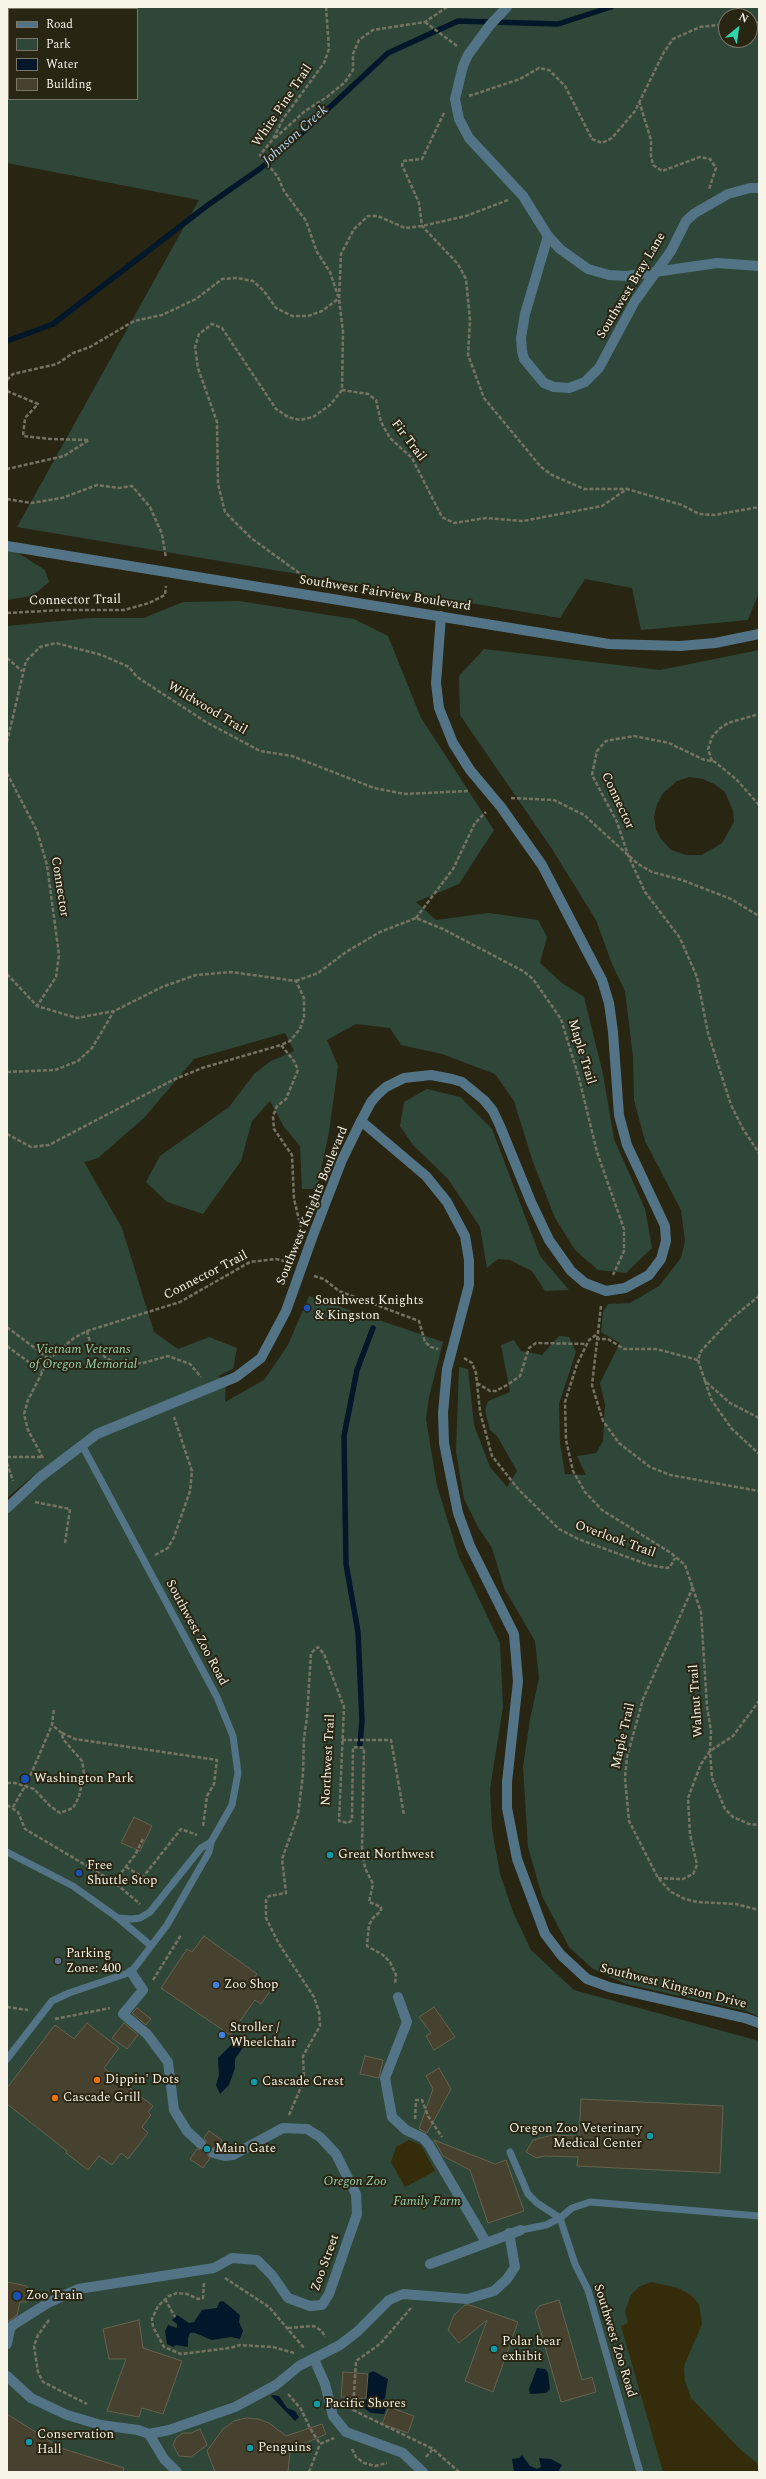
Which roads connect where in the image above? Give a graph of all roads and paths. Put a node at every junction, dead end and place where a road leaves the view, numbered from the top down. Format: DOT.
graph roads {
  1 [pos="326,7"];
  2 [pos="447,7"];
  3 [pos="507,7"];
  4 [pos="425,22"];
  5 [pos="468,55"];
  6 [pos="639,100"];
  7 [pos="273,139"];
  8 [pos="759,188"];
  9 [pos="523,196"];
  10 [pos="702,208"];
  11 [pos="548,236"];
  12 [pos="759,266"];
  13 [pos="656,271"];
  14 [pos="339,299"];
  15 [pos="7,380"];
  16 [pos="342,390"];
  17 [pos="7,391"];
  18 [pos="7,469"];
  19 [pos="7,499"];
  20 [pos="759,506"];
  21 [pos="7,546"];
  22 [pos="169,572"];
  23 [pos="320,597"];
  24 [pos="7,613"];
  25 [pos="441,616"];
  26 [pos="759,634"];
  27 [pos="7,658"];
  28 [pos="22,671"];
  29 [pos="759,714"];
  30 [pos="7,742"];
  31 [pos="712,761"];
  32 [pos="7,773"];
  33 [pos="473,791"];
  34 [pos="509,798"];
  35 [pos="759,805"];
  36 [pos="483,807"];
  37 [pos="628,855"];
  38 [pos="759,916"];
  39 [pos="416,918"];
  40 [pos="7,974"];
  41 [pos="296,981"];
  42 [pos="37,1006"];
  43 [pos="114,1011"];
  44 [pos="281,1045"];
  45 [pos="7,1072"];
  46 [pos="361,1121"];
  47 [pos="7,1134"];
  48 [pos="759,1153"];
  49 [pos="312,1238"];
  50 [pos="289,1263"];
  51 [pos="314,1276"];
  52 [pos="611,1278"];
  53 [pos="759,1296"];
  54 [pos="601,1306"];
  55 [pos="7,1327"];
  56 [pos="87,1331"];
  57 [pos="596,1337"];
  58 [pos="587,1344"];
  59 [pos="7,1346"];
  60 [pos="439,1350"];
  61 [pos="461,1356"];
  62 [pos="49,1359"];
  63 [pos="698,1360"];
  64 [pos="42,1372"];
  65 [pos="705,1381"];
  66 [pos="477,1382"];
  67 [pos="206,1389"];
  68 [pos="169,1404"];
  69 [pos="759,1418"];
  70 [pos="82,1445"];
  71 [pos="759,1454"];
  72 [pos="7,1456"];
  73 [pos="42,1457"];
  74 [pos="7,1463"];
  75 [pos="52,1469"];
  76 [pos="13,1481"];
  77 [pos="759,1491"];
  78 [pos="34,1502"];
  79 [pos="7,1508"];
  80 [pos="64,1543"];
  81 [pos="675,1558"];
  82 [pos="144,1562"];
  83 [pos="693,1587"];
  84 [pos="759,1701"];
  85 [pos="54,1708"];
  86 [pos="52,1725"];
  87 [pos="62,1733"];
  88 [pos="342,1740"];
  89 [pos="710,1752"];
  90 [pos="7,1783"];
  91 [pos="25,1786"];
  92 [pos="7,1805"];
  93 [pos="13,1807"];
  94 [pos="404,1815"];
  95 [pos="759,1824"];
  96 [pos="143,1839"];
  97 [pos="211,1842"];
  98 [pos="7,1850"];
  99 [pos="126,1867"];
  100 [pos="658,1878"];
  101 [pos="114,1882"];
  102 [pos="143,1907"];
  103 [pos="759,1910"];
  104 [pos="118,1918"];
  105 [pos="150,1945"];
  106 [pos="131,1972"];
  107 [pos="398,1996"];
  108 [pos="7,2007"];
  109 [pos="104,2010"];
  110 [pos="35,2011"];
  111 [pos="49,2021"];
  112 [pos="759,2023"];
  113 [pos="7,2059"];
  114 [pos="412,2116"];
  115 [pos="284,2128"];
  116 [pos="444,2141"];
  117 [pos="201,2144"];
  118 [pos="510,2152"];
  119 [pos="213,2153"];
  120 [pos="759,2216"];
  121 [pos="560,2218"];
  122 [pos="521,2230"];
  123 [pos="509,2233"];
  124 [pos="486,2242"];
  125 [pos="430,2264"];
  126 [pos="204,2279"];
  127 [pos="227,2280"];
  128 [pos="420,2296"];
  129 [pos="165,2300"];
  130 [pos="51,2301"];
  131 [pos="175,2317"];
  132 [pos="8,2327"];
  133 [pos="288,2328"];
  134 [pos="322,2331"];
  135 [pos="7,2344"];
  136 [pos="274,2347"];
  137 [pos="314,2359"];
  138 [pos="7,2376"];
  139 [pos="276,2385"];
  140 [pos="92,2407"];
  141 [pos="346,2432"];
  142 [pos="149,2434"];
  143 [pos="320,2444"];
  144 [pos="433,2449"];
  145 [pos="427,2456"];
  146 [pos="177,2472"];
  147 [pos="309,2472"];
  148 [pos="423,2472"];
  149 [pos="459,2472"];
  150 [pos="640,2472"];
  1 -- 7 [label="path, White Pine Trail"];
  2 -- 4 [label="path"];
  3 -- 5 [label="street"];
  4 -- 5 [label="path"];
  4 -- 7 [label="path"];
  5 -- 9 [label="street"];
  6 -- 10 [label="path"];
  7 -- 14 [label="path, White Pine Trail"];
  8 -- 10 [label="street, Southwest Bray Lane"];
  9 -- 11 [label="street"];
  9 -- 14 [label="path"];
  10 -- 13 [label="street, Southwest Bray Lane"];
  11 -- 13 [label="street"];
  11 -- 13 [label="street, Southwest Bray Lane"];
  12 -- 13 [label="street"];
  14 -- 15 [label="path"];
  14 -- 16 [label="path"];
  16 -- 20 [label="path, Fir Trail"];
  16 -- 23 [label="path"];
  17 -- 18 [label="path"];
  19 -- 22 [label="path"];
  21 -- 22 [label="street, Southwest Fairview Boulevard"];
  22 -- 23 [label="street, Southwest Fairview Boulevard"];
  22 -- 24 [label="path, Connector Trail"];
  23 -- 25 [label="street, Southwest Fairview Boulevard"];
  25 -- 26 [label="street, Southwest Fairview Boulevard"];
  25 -- 46 [label="street, Southwest Knights Boulevard"];
  27 -- 28 [label="path"];
  28 -- 30 [label="path, Wildwood Trail"];
  28 -- 33 [label="path, Wildwood Trail"];
  29 -- 31 [label="path"];
  31 -- 35 [label="path"];
  31 -- 37 [label="path, Connector"];
  32 -- 42 [label="path, Connector"];
  34 -- 37 [label="path"];
  36 -- 39 [label="path"];
  37 -- 38 [label="path"];
  37 -- 48 [label="path"];
  39 -- 41 [label="path"];
  39 -- 52 [label="path, Maple Trail"];
  40 -- 42 [label="path"];
  41 -- 43 [label="path"];
  41 -- 44 [label="path"];
  42 -- 43 [label="path"];
  43 -- 45 [label="path"];
  44 -- 47 [label="path"];
  44 -- 49 [label="path"];
  46 -- 49 [label="street, Southwest Knights Boulevard"];
  46 -- 112 [label="street, Southwest Kingston Drive"];
  49 -- 67 [label="street, Southwest Knights Boulevard"];
  50 -- 56 [label="path, Connector Trail"];
  51 -- 60 [label="path"];
  53 -- 63 [label="path"];
  54 -- 57 [label="path"];
  55 -- 62 [label="path"];
  56 -- 62 [label="path, Connector Trail"];
  56 -- 67 [label="path"];
  57 -- 58 [label="path"];
  57 -- 63 [label="path"];
  57 -- 77 [label="path"];
  58 -- 66 [label="path"];
  58 -- 81 [label="path, Walnut Trail"];
  59 -- 64 [label="path"];
  61 -- 66 [label="path, Overlook Trail"];
  62 -- 64 [label="path, Connector Trail"];
  63 -- 65 [label="path"];
  64 -- 73 [label="path, Connector Trail"];
  65 -- 69 [label="path"];
  65 -- 71 [label="path"];
  66 -- 81 [label="path, Overlook Trail"];
  67 -- 68 [label="street, Southwest Knights Boulevard"];
  68 -- 70 [label="street, Southwest Knights Boulevard"];
  68 -- 82 [label="path"];
  70 -- 75 [label="street, Southwest Knights Boulevard"];
  70 -- 82 [label="lane, Southwest Zoo Road"];
  72 -- 73 [label="path"];
  73 -- 75 [label="path"];
  74 -- 76 [label="path"];
  75 -- 79 [label="street, Southwest Knights Boulevard"];
  78 -- 80 [label="path"];
  81 -- 83 [label="path, Walnut Trail"];
  82 -- 97 [label="lane, Southwest Zoo Road"];
  83 -- 89 [label="path, Walnut Trail"];
  83 -- 100 [label="path, Maple Trail"];
  84 -- 89 [label="path"];
  85 -- 86 [label="path"];
  86 -- 87 [label="path"];
  86 -- 91 [label="path"];
  87 -- 91 [label="path"];
  87 -- 99 [label="path"];
  88 -- 94 [label="path"];
  88 -- 107 [label="path, Northwest Trail"];
  88 -- 115 [label="path, Northwest Trail"];
  89 -- 95 [label="path, Walnut Trail"];
  89 -- 100 [label="path"];
  90 -- 91 [label="path"];
  91 -- 93 [label="path"];
  92 -- 93 [label="path"];
  93 -- 101 [label="path"];
  96 -- 99 [label="path"];
  97 -- 104 [label="lane, Southwest Zoo Road"];
  97 -- 105 [label="lane, Southwest Zoo Road"];
  98 -- 104 [label="lane"];
  99 -- 101 [label="path"];
  100 -- 103 [label="path, Maple Trail"];
  101 -- 102 [label="path"];
  104 -- 105 [label="lane"];
  105 -- 106 [label="lane, Southwest Zoo Road"];
  106 -- 113 [label="lane"];
  106 -- 117 [label="street"];
  107 -- 124 [label="street"];
  108 -- 110 [label="path"];
  109 -- 111 [label="path"];
  114 -- 116 [label="path"];
  115 -- 119 [label="street"];
  115 -- 130 [label="street, Zoo Street"];
  118 -- 121 [label="lane"];
  120 -- 121 [label="lane"];
  121 -- 122 [label="lane"];
  121 -- 150 [label="lane, Southwest Zoo Road"];
  122 -- 123 [label="street"];
  123 -- 124 [label="street"];
  123 -- 128 [label="street"];
  124 -- 125 [label="street"];
  126 -- 129 [label="path"];
  127 -- 133 [label="path"];
  128 -- 137 [label="street"];
  128 -- 144 [label="path"];
  129 -- 131 [label="path"];
  129 -- 136 [label="path"];
  130 -- 132 [label="street, Zoo Street"];
  130 -- 140 [label="path"];
  132 -- 135 [label="street, Zoo Street"];
  133 -- 134 [label="path"];
  133 -- 137 [label="path"];
  137 -- 139 [label="street"];
  137 -- 141 [label="street"];
  138 -- 142 [label="street"];
  139 -- 142 [label="street"];
  139 -- 143 [label="path"];
  141 -- 143 [label="path"];
  141 -- 148 [label="street"];
  142 -- 146 [label="street"];
  143 -- 147 [label="path"];
  144 -- 145 [label="path"];
  144 -- 149 [label="path"];
}
